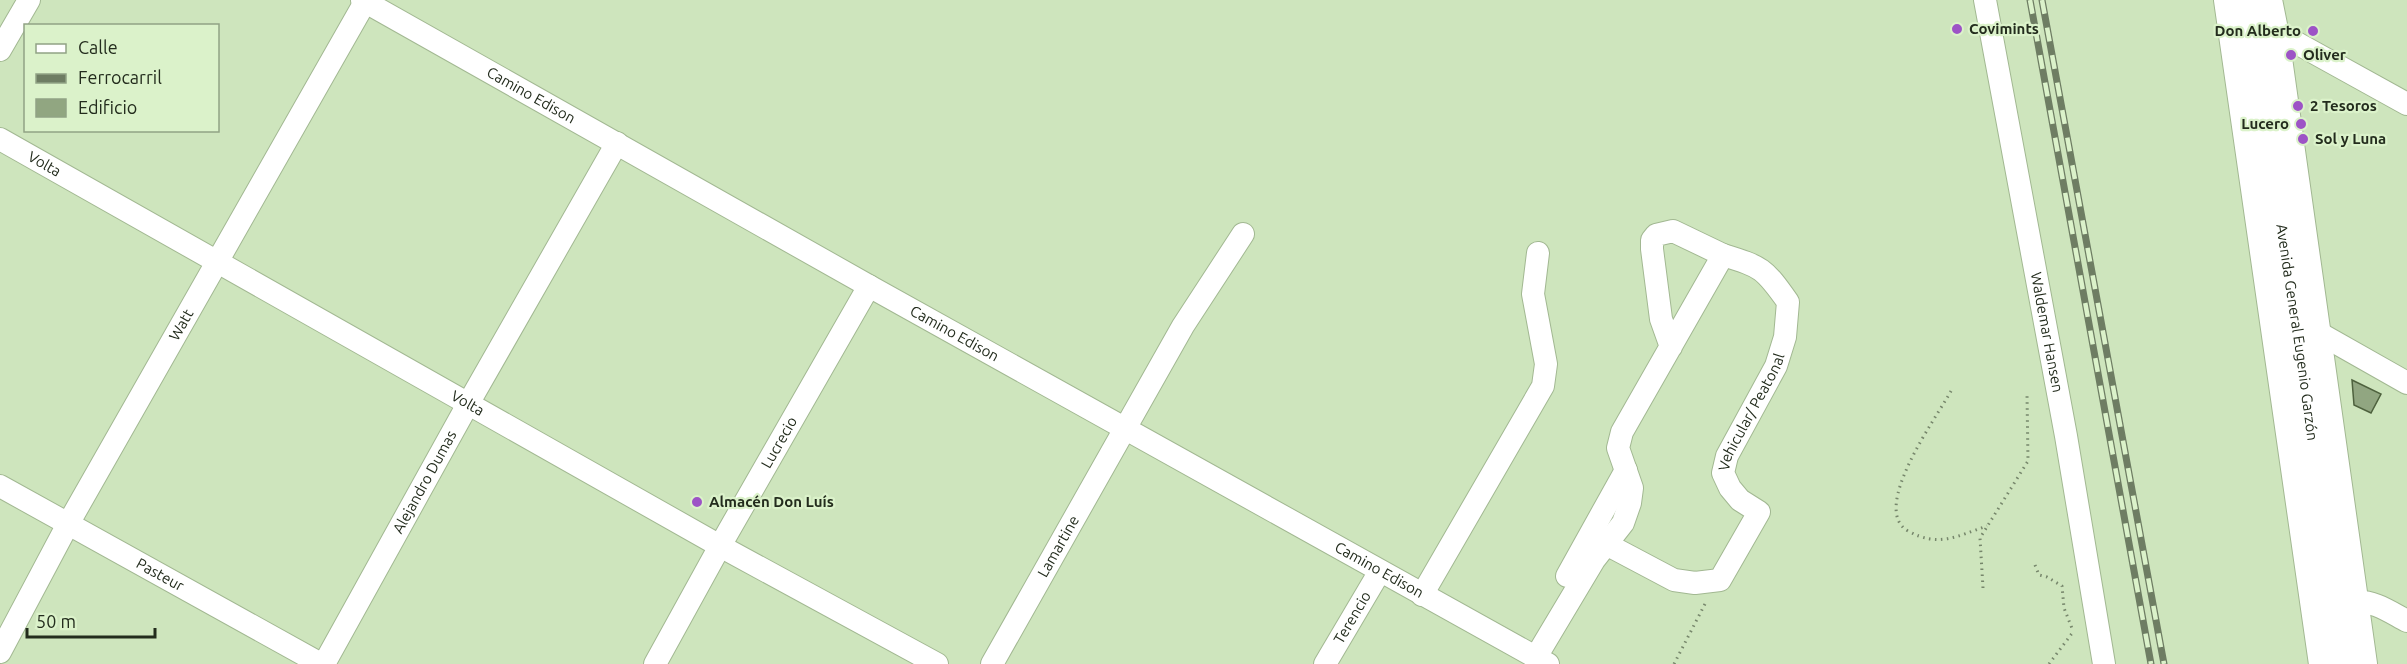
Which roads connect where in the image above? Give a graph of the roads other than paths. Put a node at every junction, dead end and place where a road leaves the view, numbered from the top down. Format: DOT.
graph roads {
  1 [pos="29,0"];
  2 [pos="1985,0"];
  3 [pos="364,1"];
  4 [pos="2240,4"];
  5 [pos="2274,30"];
  6 [pos="0,50"];
  7 [pos="2407,104"];
  8 [pos="0,139"];
  9 [pos="617,143"];
  10 [pos="1243,234"];
  11 [pos="1538,253"];
  12 [pos="1723,255"];
  13 [pos="216,261"];
  14 [pos="869,286"];
  15 [pos="2317,332"];
  16 [pos="1671,347"];
  17 [pos="2407,383"];
  18 [pos="468,404"];
  19 [pos="1124,428"];
  20 [pos="1626,470"];
  21 [pos="0,486"];
  22 [pos="68,524"];
  23 [pos="1606,544"];
  24 [pos="720,546"];
  25 [pos="1380,571"];
  26 [pos="1422,595"];
  27 [pos="2354,602"];
  28 [pos="1565,609"];
  29 [pos="2407,621"];
  30 [pos="0,652"];
  31 [pos="1542,661"];
  32 [pos="322,664"];
  33 [pos="655,664"];
  34 [pos="937,664"];
  35 [pos="992,664"];
  36 [pos="1325,664"];
  37 [pos="2104,664"];
  38 [pos="2323,664"];
  39 [pos="2343,664"];
  40 [pos="2363,664"];
  1 -- 6 [label="street"];
  2 -- 37 [label="street, Waldemar Hansen"];
  3 -- 9 [label="street, Camino Edison"];
  3 -- 13 [label="street, Watt"];
  4 -- 5 [label="main road, Avenida General Eugenio Garzón"];
  4 -- 38 [label="main road, Avenida General Eugenio Garzón"];
  4 -- 39 [label="street, Avenida General Eugenio Garzón"];
  5 -- 7 [label="street"];
  5 -- 15 [label="main road, Avenida General Eugenio Garzón"];
  8 -- 13 [label="street, Volta"];
  9 -- 14 [label="street, Camino Edison"];
  9 -- 18 [label="street, Alejandro Dumas"];
  10 -- 19 [label="street, Lamartine"];
  11 -- 26 [label="street"];
  12 -- 16 [label="street"];
  12 -- 16 [label="street, Vehicular/ Peatonal"];
  12 -- 23 [label="street, Vehicular/ Peatonal"];
  13 -- 18 [label="street, Volta"];
  13 -- 22 [label="street, Watt"];
  14 -- 19 [label="street, Camino Edison"];
  14 -- 24 [label="street, Lucrecio"];
  15 -- 17 [label="street"];
  15 -- 27 [label="main road, Avenida General Eugenio Garzón"];
  16 -- 20 [label="street"];
  18 -- 24 [label="street, Volta"];
  18 -- 32 [label="street, Alejandro Dumas"];
  19 -- 25 [label="street, Camino Edison"];
  19 -- 35 [label="street, Lamartine"];
  20 -- 23 [label="street"];
  20 -- 28 [label="street"];
  21 -- 22 [label="street, Pasteur"];
  22 -- 30 [label="street, Watt"];
  22 -- 32 [label="street, Pasteur"];
  23 -- 28 [label="street"];
  24 -- 33 [label="street, Lucrecio"];
  24 -- 34 [label="street, Volta"];
  25 -- 26 [label="street, Camino Edison"];
  25 -- 36 [label="street, Terencio"];
  26 -- 31 [label="street, Camino Edison"];
  27 -- 29 [label="street"];
  27 -- 40 [label="main road, Avenida General Eugenio Garzón"];
  28 -- 31 [label="street"];
}
